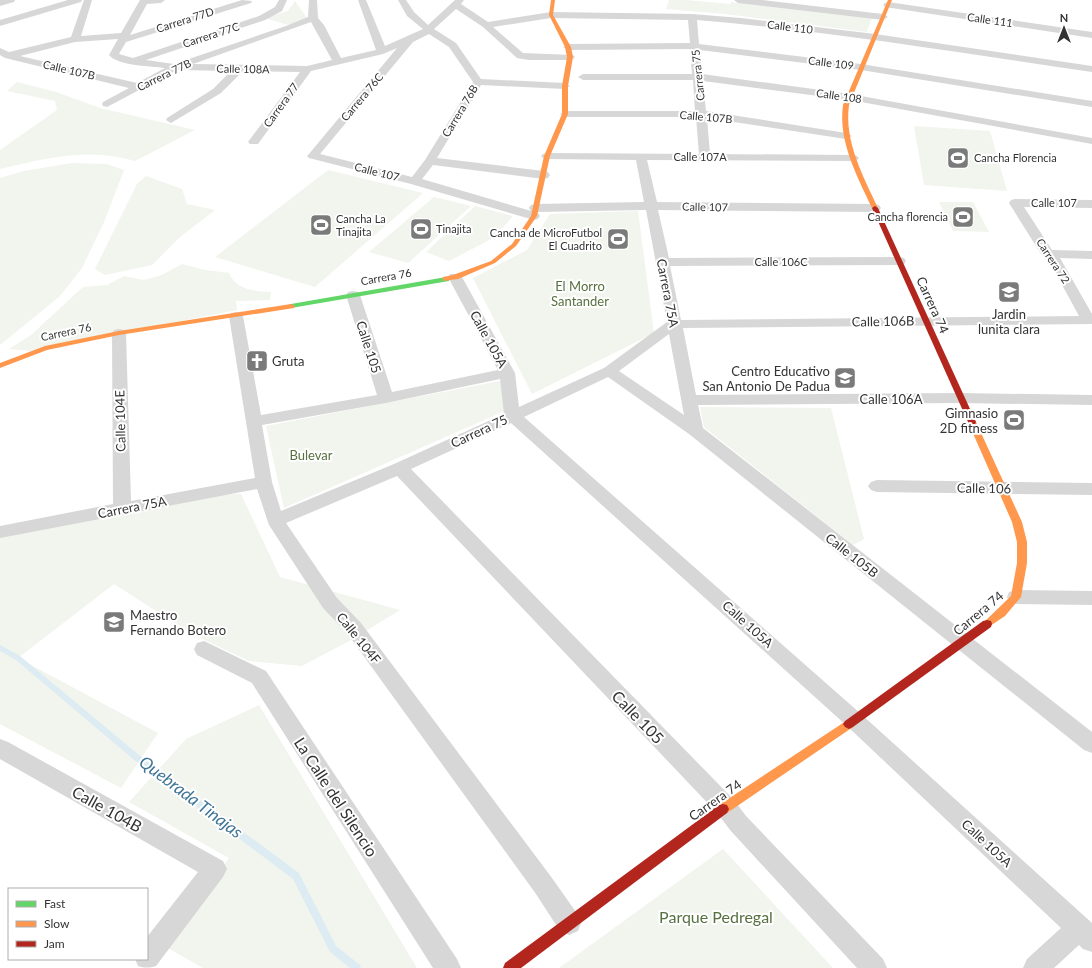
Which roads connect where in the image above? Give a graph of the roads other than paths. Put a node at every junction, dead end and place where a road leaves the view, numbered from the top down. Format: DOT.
graph roads {
  1 [pos="11,0"];
  2 [pos="78,0"];
  3 [pos="88,0"];
  4 [pos="161,0"];
  5 [pos="313,0"];
  6 [pos="362,0"];
  7 [pos="402,0"];
  8 [pos="553,0"];
  9 [pos="738,0"];
  10 [pos="144,1"];
  11 [pos="250,1"];
  12 [pos="458,2"];
  13 [pos="889,2"];
  14 [pos="0,3"];
  15 [pos="281,5"];
  16 [pos="266,6"];
  17 [pos="551,15"];
  18 [pos="692,17"];
  19 [pos="882,17"];
  20 [pos="262,18"];
  21 [pos="313,18"];
  22 [pos="0,23"];
  23 [pos="486,25"];
  24 [pos="290,28"];
  25 [pos="428,30"];
  26 [pos="1092,35"];
  27 [pos="874,37"];
  28 [pos="124,38"];
  29 [pos="411,39"];
  30 [pos="76,40"];
  31 [pos="694,46"];
  32 [pos="568,47"];
  33 [pos="381,50"];
  34 [pos="4,53"];
  35 [pos="570,57"];
  36 [pos="133,61"];
  37 [pos="338,62"];
  38 [pos="176,67"];
  39 [pos="861,67"];
  40 [pos="239,69"];
  41 [pos="307,69"];
  42 [pos="1092,69"];
  43 [pos="583,77"];
  44 [pos="699,77"];
  45 [pos="478,82"];
  46 [pos="565,86"];
  47 [pos="139,87"];
  48 [pos="850,97"];
  49 [pos="107,104"];
  50 [pos="1092,104"];
  51 [pos="565,114"];
  52 [pos="702,114"];
  53 [pos="172,120"];
  54 [pos="846,136"];
  55 [pos="1092,141"];
  56 [pos="254,142"];
  57 [pos="313,156"];
  58 [pos="547,156"];
  59 [pos="641,156"];
  60 [pos="705,157"];
  61 [pos="853,158"];
  62 [pos="430,161"];
  63 [pos="544,175"];
  64 [pos="415,181"];
  65 [pos="1015,203"];
  66 [pos="1092,204"];
  67 [pos="650,206"];
  68 [pos="875,208"];
  69 [pos="534,212"];
  70 [pos="1048,254"];
  71 [pos="1092,255"];
  72 [pos="899,261"];
  73 [pos="663,262"];
  74 [pos="455,277"];
  75 [pos="353,295"];
  76 [pos="236,316"];
  77 [pos="1090,320"];
  78 [pos="925,321"];
  79 [pos="674,324"];
  80 [pos="119,333"];
  81 [pos="0,366"];
  82 [pos="609,371"];
  83 [pos="508,373"];
  84 [pos="386,398"];
  85 [pos="960,398"];
  86 [pos="689,400"];
  87 [pos="1092,400"];
  88 [pos="512,415"];
  89 [pos="254,421"];
  90 [pos="695,430"];
  91 [pos="400,468"];
  92 [pos="264,482"];
  93 [pos="877,486"];
  94 [pos="1001,488"];
  95 [pos="1092,489"];
  96 [pos="122,509"];
  97 [pos="275,521"];
  98 [pos="0,532"];
  99 [pos="1016,597"];
  100 [pos="1092,598"];
  101 [pos="963,642"];
  102 [pos="204,649"];
  103 [pos="854,720"];
  104 [pos="1092,744"];
  105 [pos="0,748"];
  106 [pos="726,807"];
  107 [pos="569,923"];
  108 [pos="1086,934"];
  109 [pos="148,955"];
  110 [pos="144,960"];
  111 [pos="138,968"];
  112 [pos="448,968"];
  113 [pos="510,968"];
  114 [pos="874,968"];
  115 [pos="1036,968"];
  1 -- 14 [label="street"];
  2 -- 22 [label="street"];
  3 -- 30 [label="street"];
  4 -- 10 [label="street"];
  5 -- 21 [label="street"];
  6 -- 33 [label="street"];
  7 -- 25 [label="street, Carrera 76B"];
  8 -- 17 [label="main road"];
  9 -- 19 [label="street"];
  10 -- 28 [label="street, Calle 108A"];
  11 -- 28 [label="street, Carrera 77D"];
  12 -- 23 [label="street"];
  12 -- 25 [label="street"];
  13 -- 19 [label="main road, Carrera 74"];
  13 -- 26 [label="street, Calle 111"];
  15 -- 16 [label="street"];
  15 -- 20 [label="street, Carrera 77C"];
  17 -- 18 [label="street, Calle 110"];
  17 -- 23 [label="street, Calle 110"];
  17 -- 32 [label="main road, Carrera 76"];
  18 -- 27 [label="street, Calle 110"];
  18 -- 31 [label="street, Carrera 75"];
  19 -- 27 [label="main road, Carrera 74"];
  20 -- 24 [label="street"];
  20 -- 36 [label="street, Carrera 77C"];
  21 -- 24 [label="street, Carrera 77B"];
  21 -- 37 [label="street"];
  23 -- 35 [label="street"];
  24 -- 38 [label="street, Carrera 77B"];
  25 -- 29 [label="street, Calle 108A"];
  25 -- 45 [label="street, Carrera 76B"];
  27 -- 39 [label="main road, Carrera 74"];
  27 -- 42 [label="street, Calle 110"];
  28 -- 30 [label="street, Carrera 77D"];
  28 -- 36 [label="street, Calle 108A"];
  29 -- 33 [label="street, Calle 108A"];
  29 -- 57 [label="street, Carrera 76C"];
  30 -- 34 [label="street, Carrera 77D"];
  31 -- 32 [label="street, Calle 109"];
  31 -- 39 [label="street, Calle 109"];
  31 -- 44 [label="street, Carrera 75"];
  32 -- 35 [label="main road, Carrera 76"];
  33 -- 37 [label="street, Calle 108A"];
  34 -- 47 [label="street, Calle 107B"];
  35 -- 46 [label="main road, Carrera 76"];
  36 -- 38 [label="street, Calle 108A"];
  37 -- 41 [label="street, Calle 108A"];
  38 -- 40 [label="street, Calle 108A"];
  38 -- 47 [label="street, Carrera 77B"];
  39 -- 48 [label="main road, Carrera 74"];
  39 -- 50 [label="street, Calle 109"];
  40 -- 41 [label="street, Calle 108A"];
  40 -- 53 [label="street"];
  41 -- 56 [label="street, Carrera 77"];
  43 -- 44 [label="street, Calle 108"];
  44 -- 48 [label="street, Calle 108"];
  44 -- 52 [label="street, Carrera 75"];
  45 -- 46 [label="street"];
  45 -- 62 [label="street, Carrera 76B"];
  46 -- 51 [label="main road, Carrera 76"];
  47 -- 49 [label="street, Carrera 77B"];
  48 -- 54 [label="main road, Carrera 74"];
  48 -- 55 [label="street, Calle 108"];
  51 -- 52 [label="street, Calle 107B"];
  51 -- 58 [label="main road, Carrera 76"];
  52 -- 54 [label="street, Calle 107B"];
  52 -- 60 [label="street, Carrera 75"];
  54 -- 61 [label="main road, Carrera 74"];
  57 -- 64 [label="street, Calle 107"];
  58 -- 59 [label="street, Calle 107A"];
  58 -- 63 [label="main road, Carrera 76"];
  59 -- 60 [label="street, Calle 107A"];
  59 -- 67 [label="street, Carrera 75A"];
  60 -- 61 [label="street, Calle 107A"];
  61 -- 68 [label="main road, Carrera 74"];
  62 -- 63 [label="street"];
  62 -- 64 [label="street, Carrera 76B"];
  63 -- 69 [label="main road, Carrera 76"];
  64 -- 69 [label="street, Calle 107"];
  65 -- 66 [label="street, Calle 107"];
  65 -- 70 [label="street, Carrera 72"];
  67 -- 68 [label="street, Calle 107"];
  67 -- 69 [label="street, Calle 107"];
  67 -- 73 [label="street, Carrera 75A"];
  68 -- 72 [label="main road, Carrera 74"];
  69 -- 74 [label="main road, Carrera 76"];
  70 -- 71 [label="street"];
  70 -- 77 [label="street, Carrera 72"];
  72 -- 73 [label="street, Calle 106C"];
  72 -- 78 [label="main road, Carrera 74"];
  73 -- 79 [label="street, Carrera 75A"];
  74 -- 75 [label="main road, Carrera 76"];
  74 -- 83 [label="street, Calle 105A"];
  75 -- 76 [label="main road, Carrera 76"];
  75 -- 84 [label="street, Calle 105"];
  76 -- 80 [label="main road, Carrera 76"];
  76 -- 89 [label="street, Calle 104F"];
  77 -- 78 [label="street, Calle 106B"];
  78 -- 79 [label="street, Calle 106B"];
  78 -- 85 [label="main road, Carrera 74"];
  79 -- 82 [label="street, Carrera 75"];
  79 -- 86 [label="street, Carrera 75A"];
  80 -- 81 [label="main road, Carrera 76"];
  80 -- 96 [label="street, Calle 104E"];
  82 -- 88 [label="street, Carrera 75"];
  82 -- 90 [label="street, Calle 105B"];
  83 -- 84 [label="street"];
  83 -- 88 [label="street, Calle 105A"];
  84 -- 89 [label="street"];
  85 -- 86 [label="street, Calle 106A"];
  85 -- 87 [label="street, Calle 106A"];
  85 -- 94 [label="main road, Carrera 74"];
  86 -- 90 [label="street, Carrera 75A"];
  88 -- 91 [label="street, Carrera 75"];
  88 -- 103 [label="street, Calle 105A"];
  89 -- 92 [label="street, Calle 104F"];
  90 -- 101 [label="street, Calle 105B"];
  91 -- 97 [label="street, Carrera 75"];
  91 -- 106 [label="street, Calle 105"];
  92 -- 96 [label="street, Carrera 75A"];
  92 -- 97 [label="street, Calle 104F"];
  93 -- 94 [label="street, Calle 106"];
  94 -- 95 [label="street, Calle 106"];
  94 -- 99 [label="main road, Carrera 74"];
  96 -- 98 [label="street, Carrera 75A"];
  97 -- 107 [label="street, Calle 104F"];
  99 -- 100 [label="street"];
  99 -- 101 [label="main road, Carrera 74"];
  101 -- 103 [label="main road, Carrera 74"];
  101 -- 104 [label="street, Calle 105B"];
  102 -- 112 [label="street, La Calle del Silencio"];
  103 -- 106 [label="main road, Carrera 74"];
  103 -- 108 [label="street, Calle 105A"];
  105 -- 109 [label="street, Calle 104B"];
  106 -- 107 [label="main road, Carrera 74"];
  106 -- 114 [label="street, Calle 105"];
  107 -- 113 [label="main road, Carrera 74"];
  108 -- 115 [label="street"];
  110 -- 111 [label="street"];
}
